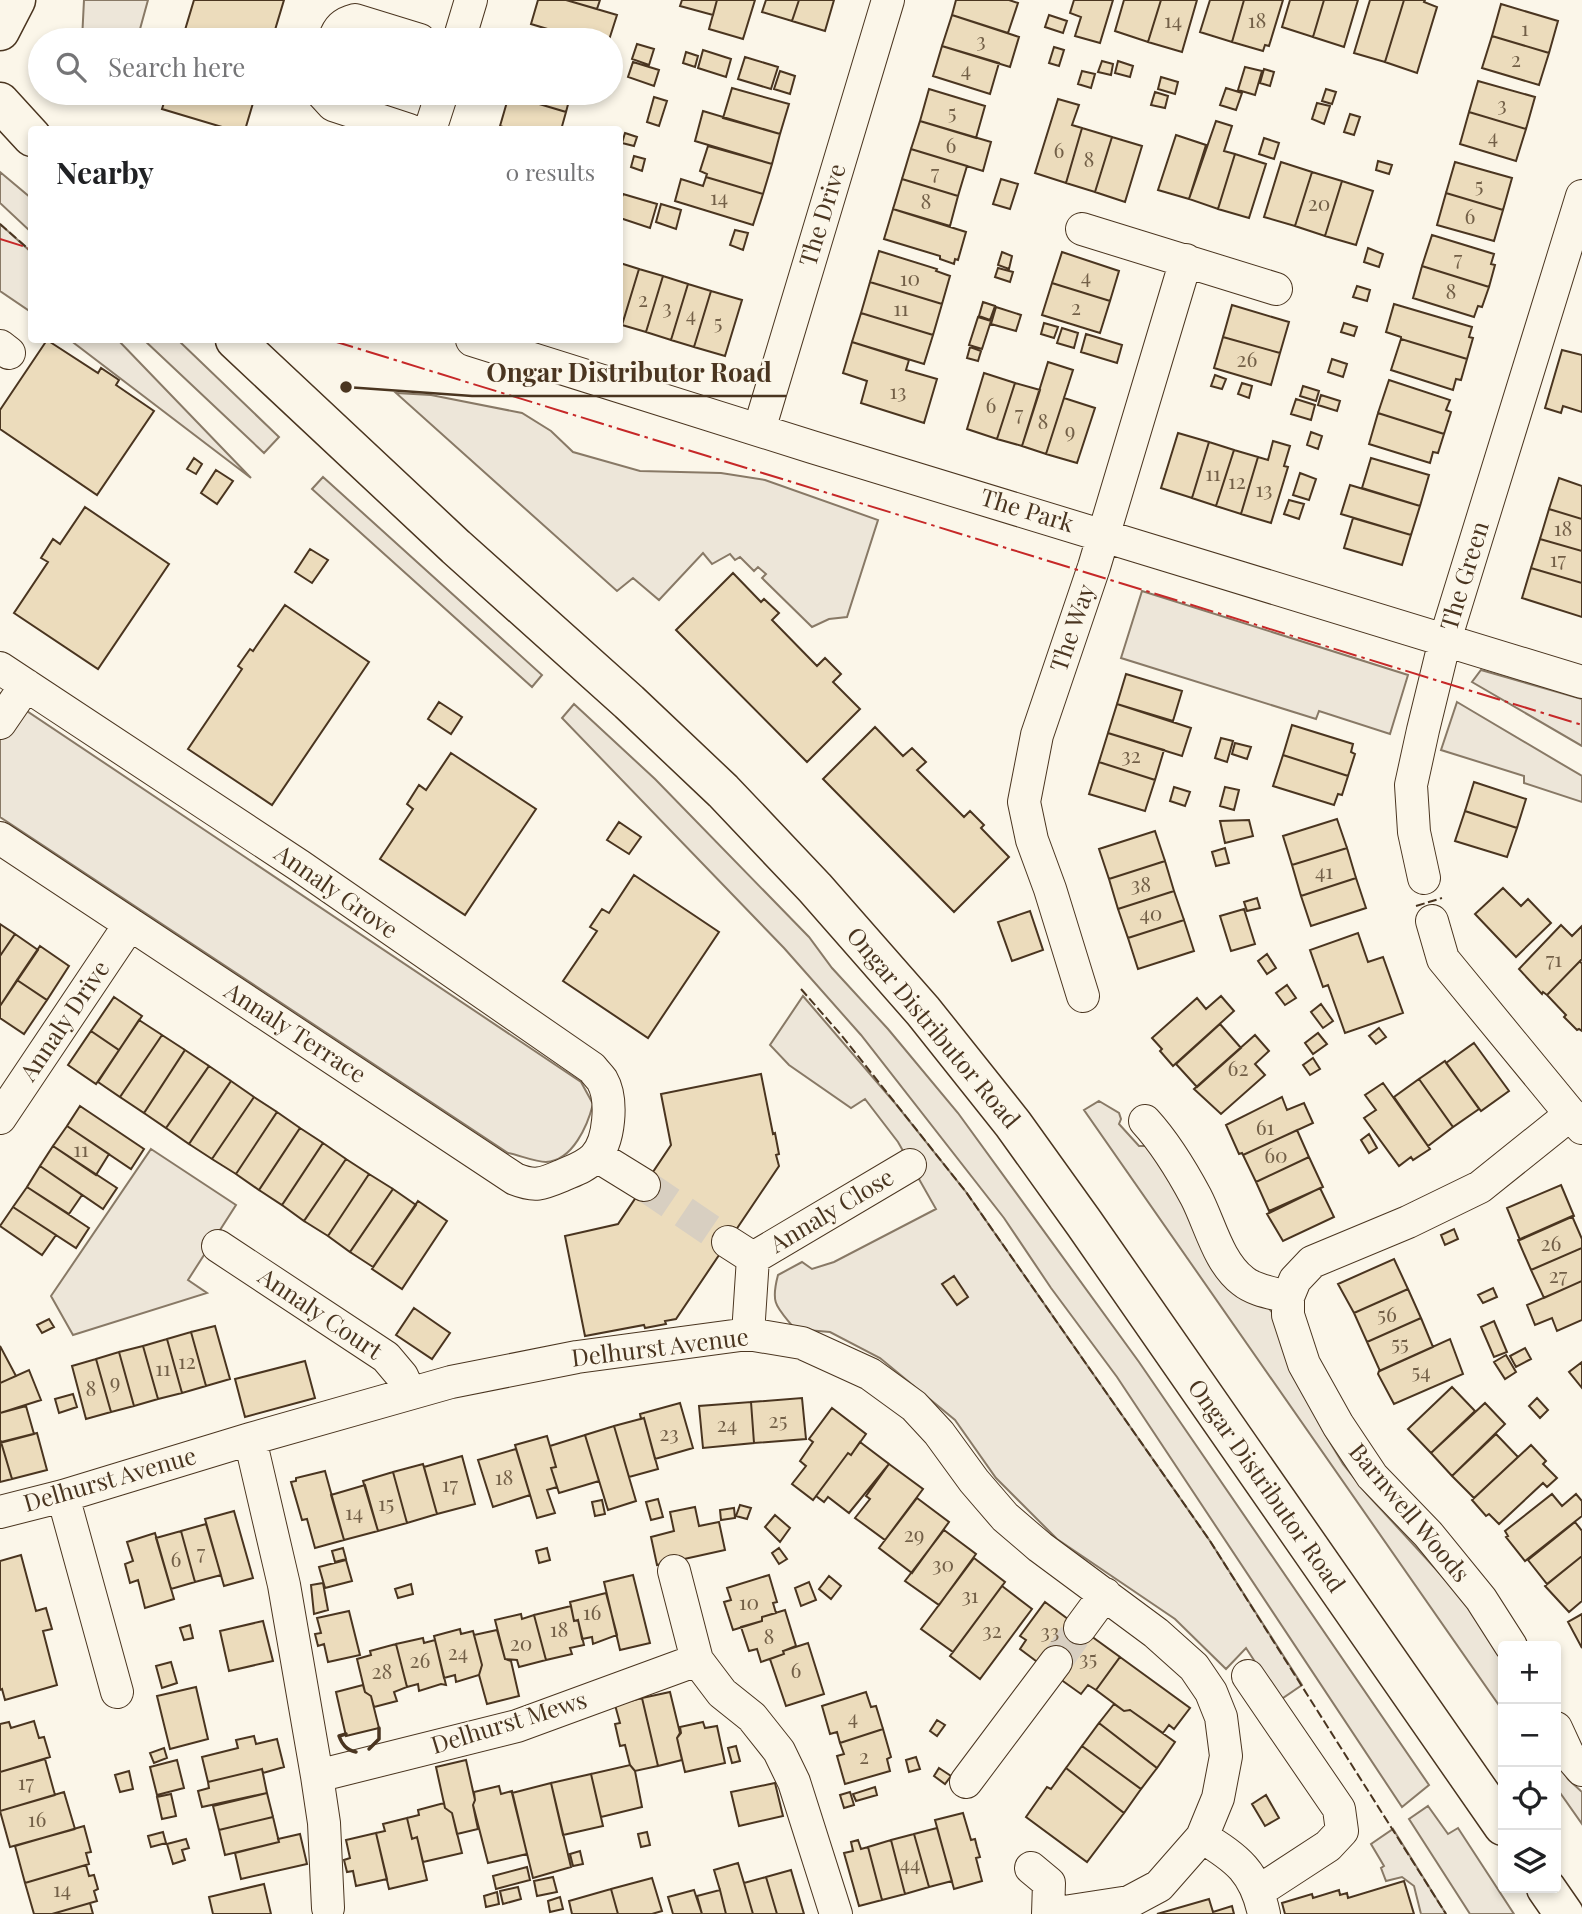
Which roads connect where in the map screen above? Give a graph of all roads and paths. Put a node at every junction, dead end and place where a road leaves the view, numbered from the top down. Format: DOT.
graph roads {
  1 [pos="16,0"];
  2 [pos="471,0"];
  3 [pos="888,0"];
  4 [pos="340,28"];
  5 [pos="381,28"];
  6 [pos="463,28"];
  7 [pos="0,31"];
  8 [pos="0,102"];
  9 [pos="336,105"];
  10 [pos="438,105"];
  11 [pos="397,126"];
  12 [pos="431,126"];
  13 [pos="28,133"];
  14 [pos="1582,195"];
  15 [pos="1082,229"];
  16 [pos="1186,260"];
  17 [pos="1570,283"];
  18 [pos="1276,289"];
  19 [pos="238,343"];
  20 [pos="482,343"];
  21 [pos="759,430"];
  22 [pos="1103,534"];
  23 [pos="1445,640"];
  24 [pos="0,668"];
  25 [pos="1582,682"];
  26 [pos="26,685"];
  27 [pos="0,723"];
  28 [pos="0,838"];
  29 [pos="1424,878"];
  30 [pos="1432,921"];
  31 [pos="131,924"];
  32 [pos="1083,996"];
  33 [pos="0,1118"];
  34 [pos="1146,1121"];
  35 [pos="1577,1121"];
  36 [pos="597,1156"];
  37 [pos="910,1165"];
  38 [pos="644,1185"];
  39 [pos="218,1246"];
  40 [pos="1289,1297"];
  41 [pos="748,1334"];
  42 [pos="410,1393"];
  43 [pos="250,1439"];
  44 [pos="63,1496"];
  45 [pos="0,1512"];
  46 [pos="674,1571"];
  47 [pos="1105,1594"];
  48 [pos="1080,1628"];
  49 [pos="1508,1641"];
  50 [pos="697,1660"];
  51 [pos="1056,1662"];
  52 [pos="1248,1676"];
  53 [pos="117,1692"];
  54 [pos="1561,1738"];
  55 [pos="1582,1770"];
  56 [pos="317,1776"];
  57 [pos="965,1782"];
  58 [pos="1498,1819"];
  59 [pos="1202,1837"];
  60 [pos="1031,1868"];
  61 [pos="1549,1893"];
  62 [pos="1262,1902"];
  63 [pos="328,1908"];
  64 [pos="836,1914"];
  65 [pos="1050,1914"];
  66 [pos="1564,1914"];
  1 -- 7 [label="street"];
  2 -- 6 [label="street"];
  3 -- 21 [label="street, The Drive"];
  4 -- 5 [label="street"];
  8 -- 13 [label="street"];
  9 -- 11 [label="street"];
  10 -- 12 [label="street"];
  14 -- 17 [label="street, The Green"];
  15 -- 16 [label="street"];
  16 -- 18 [label="street"];
  16 -- 22 [label="street, The Way"];
  17 -- 23 [label="street, The Green"];
  19 -- 58 [label="street, Ongar Distributor Road"];
  20 -- 21 [label="street, The Park"];
  21 -- 22 [label="street, The Park"];
  22 -- 23 [label="street, The Park"];
  22 -- 32 [label="street, The Way"];
  23 -- 25 [label="street, The Park"];
  23 -- 29 [label="street, The Green"];
  24 -- 26 [label="street, Annaly Grove"];
  26 -- 27 [label="street"];
  26 -- 36 [label="street, Annaly Grove"];
  28 -- 31 [label="street, Annaly Terrace"];
  30 -- 35 [label="street"];
  31 -- 33 [label="street, Annaly Drive"];
  31 -- 36 [label="street, Annaly Terrace"];
  34 -- 40 [label="street"];
  35 -- 40 [label="street"];
  36 -- 38 [label="street"];
  37 -- 41 [label="street, Annaly Close"];
  39 -- 42 [label="street, Annaly Court"];
  40 -- 49 [label="street, Barnwell Woods"];
  41 -- 42 [label="street, Delhurst Avenue"];
  41 -- 47 [label="street, Delhurst Avenue"];
  42 -- 43 [label="street, Delhurst Avenue"];
  43 -- 44 [label="street, Delhurst Avenue"];
  43 -- 56 [label="street"];
  44 -- 45 [label="street, Delhurst Avenue"];
  44 -- 53 [label="street"];
  46 -- 50 [label="street"];
  47 -- 48 [label="street"];
  47 -- 59 [label="street, Delhurst Avenue"];
  50 -- 56 [label="street, Delhurst Mews"];
  50 -- 64 [label="street"];
  51 -- 57 [label="street"];
  52 -- 62 [label="street"];
  54 -- 55 [label="street"];
  56 -- 63 [label="street"];
  59 -- 62 [label="street"];
  59 -- 65 [label="street, Delhurst Avenue"];
  60 -- 65 [label="street"];
  61 -- 66 [label="street"];
}
